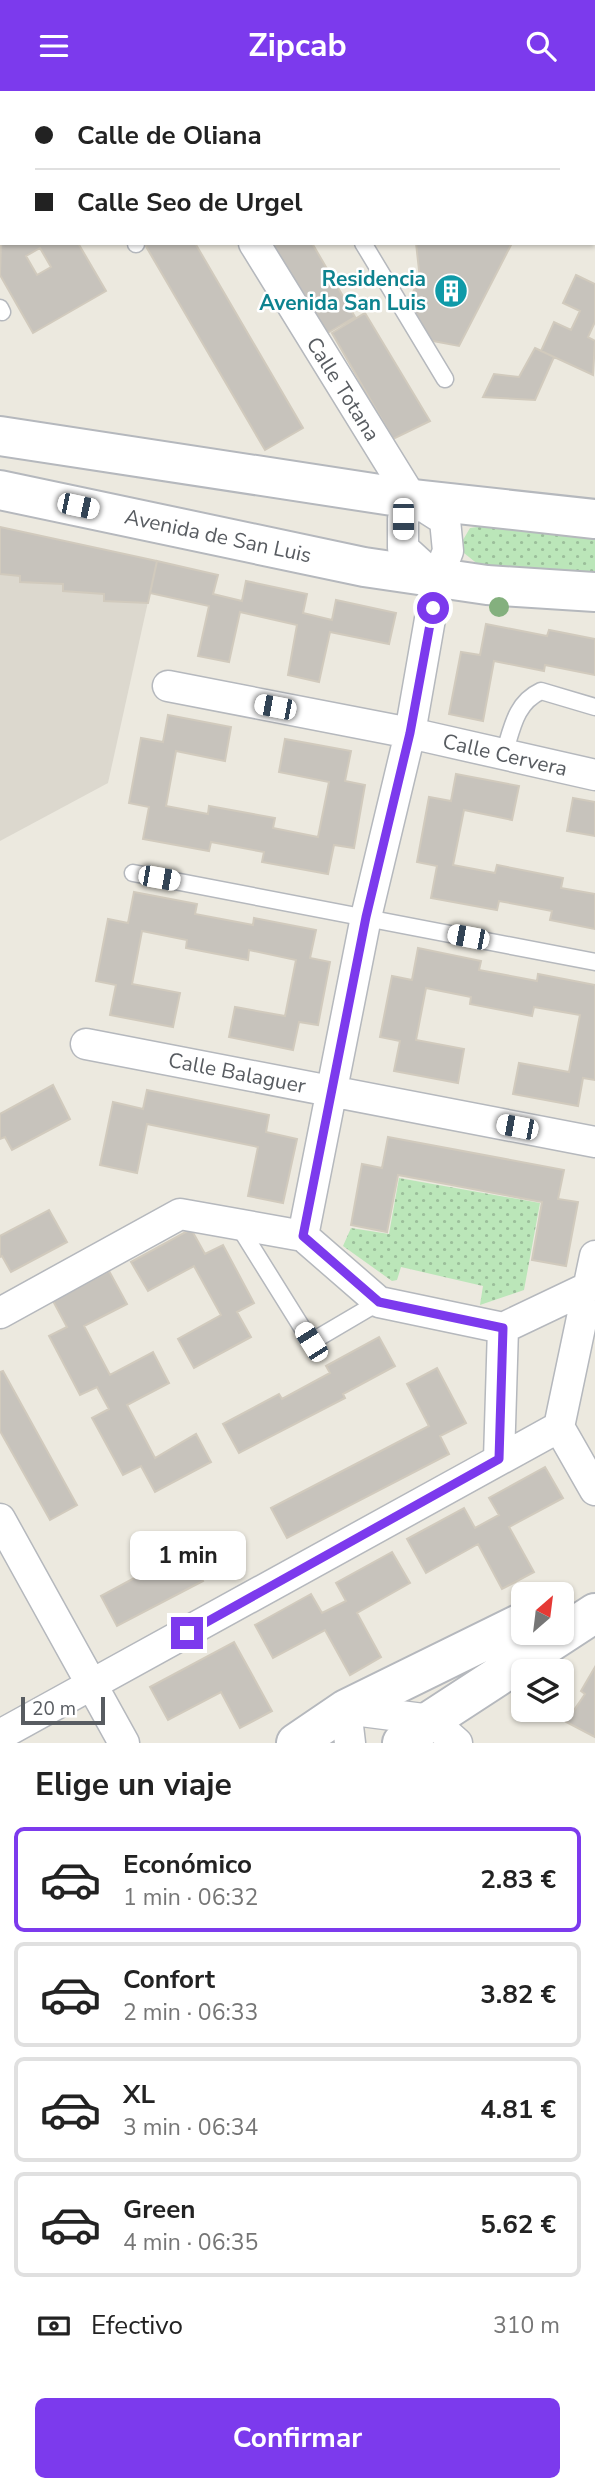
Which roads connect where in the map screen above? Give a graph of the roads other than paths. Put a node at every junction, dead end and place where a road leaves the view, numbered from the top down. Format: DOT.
graph roads {
  1 [pos="255,245"];
  2 [pos="364,245"];
  3 [pos="445,379"];
  4 [pos="0,436"];
  5 [pos="0,490"];
  6 [pos="412,499"];
  7 [pos="595,519"];
  8 [pos="437,579"];
  9 [pos="595,592"];
  10 [pos="168,686"];
  11 [pos="595,707"];
  12 [pos="410,733"];
  13 [pos="503,754"];
  14 [pos="595,775"];
  15 [pos="133,873"];
  16 [pos="366,917"];
  17 [pos="595,962"];
  18 [pos="86,1044"];
  19 [pos="334,1092"];
  20 [pos="595,1142"];
  21 [pos="237,1223"];
  22 [pos="303,1236"];
  23 [pos="595,1256"];
  24 [pos="587,1288"];
  25 [pos="379,1302"];
  26 [pos="0,1313"];
  27 [pos="503,1328"];
  28 [pos="559,1427"];
  29 [pos="499,1459"];
  30 [pos="595,1490"];
  31 [pos="0,1519"];
  32 [pos="595,1591"];
  33 [pos="574,1600"];
  34 [pos="595,1613"];
  35 [pos="511,1629"];
  36 [pos="91,1687"];
  37 [pos="348,1726"];
  38 [pos="0,1735"];
  39 [pos="430,1735"];
  40 [pos="124,1743"];
  41 [pos="296,1743"];
  1 -- 6 [label="street, Calle Totana"];
  2 -- 3 [label="lane"];
  4 -- 6 [label="street"];
  5 -- 8 [label="street, Avenida de San Luis"];
  6 -- 7 [label="street"];
  6 -- 8 [label="street"];
  6 -- 8 [label="street"];
  8 -- 9 [label="street, Avenida de San Luis"];
  8 -- 12 [label="street"];
  10 -- 12 [label="street, Calle Cervera"];
  11 -- 13 [label="lane"];
  12 -- 13 [label="street, Calle Cervera"];
  12 -- 16 [label="street"];
  13 -- 14 [label="street, Calle Cervera"];
  15 -- 16 [label="lane"];
  16 -- 17 [label="lane"];
  16 -- 19 [label="street"];
  18 -- 19 [label="street, Calle Balaguer"];
  19 -- 20 [label="street, Calle Balaguer"];
  19 -- 22 [label="street"];
  21 -- 22 [label="street"];
  21 -- 25 [label="lane"];
  21 -- 26 [label="street"];
  22 -- 25 [label="street"];
  23 -- 24 [label="street"];
  24 -- 27 [label="street"];
  24 -- 28 [label="street"];
  25 -- 27 [label="street"];
  27 -- 29 [label="street"];
  28 -- 29 [label="street"];
  28 -- 30 [label="street"];
  29 -- 36 [label="street"];
  31 -- 36 [label="street"];
  32 -- 33 [label="street"];
  34 -- 39 [label="street"];
  35 -- 37 [label="street"];
  36 -- 38 [label="street"];
  36 -- 40 [label="street"];
  37 -- 39 [label="street"];
  37 -- 41 [label="street"];
}
